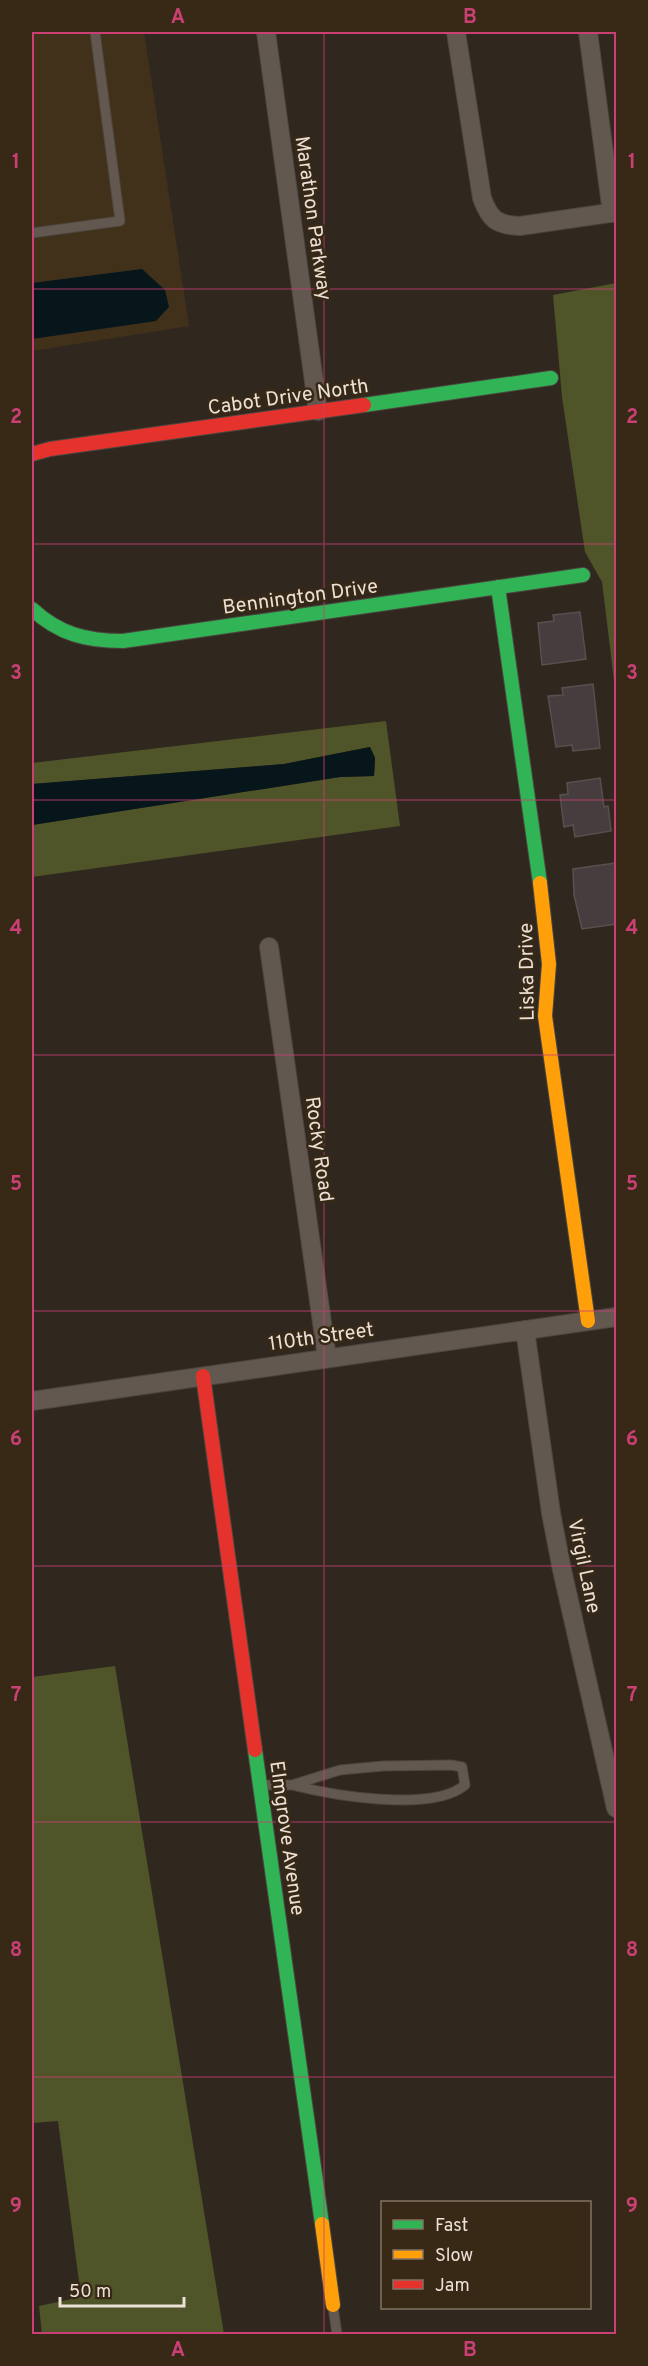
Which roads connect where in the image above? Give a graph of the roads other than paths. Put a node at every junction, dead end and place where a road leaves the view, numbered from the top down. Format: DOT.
graph roads {
  1 [pos="95,32"];
  2 [pos="266,32"];
  3 [pos="456,32"];
  4 [pos="588,32"];
  5 [pos="614,213"];
  6 [pos="32,232"];
  7 [pos="551,378"];
  8 [pos="318,411"];
  9 [pos="32,454"];
  10 [pos="583,575"];
  11 [pos="498,587"];
  12 [pos="32,609"];
  13 [pos="269,947"];
  14 [pos="616,1317"];
  15 [pos="588,1321"];
  16 [pos="525,1330"];
  17 [pos="327,1358"];
  18 [pos="203,1376"];
  19 [pos="32,1401"];
  20 [pos="261,1785"];
  21 [pos="292,1785"];
  22 [pos="616,1808"];
  23 [pos="333,2305"];
  24 [pos="337,2334"];
  1 -- 6 [label="lane"];
  2 -- 8 [label="street, Marathon Parkway"];
  3 -- 5 [label="street"];
  4 -- 5 [label="street"];
  7 -- 8 [label="street, Cabot Drive North"];
  8 -- 9 [label="street, Cabot Drive North"];
  10 -- 11 [label="street, Bennington Drive"];
  11 -- 12 [label="street, Bennington Drive"];
  11 -- 15 [label="street, Liska Drive"];
  13 -- 17 [label="street, Rocky Road"];
  14 -- 15 [label="street, 110th Street"];
  15 -- 16 [label="street, 110th Street"];
  16 -- 17 [label="street, 110th Street"];
  16 -- 22 [label="street, Virgil Lane"];
  17 -- 18 [label="street, 110th Street"];
  18 -- 19 [label="street, 110th Street"];
  18 -- 20 [label="street, Elmgrove Avenue"];
  20 -- 21 [label="lane"];
  20 -- 23 [label="street, Elmgrove Avenue"];
  21 -- 21 [label="lane"];
  23 -- 24 [label="lane"];
}
